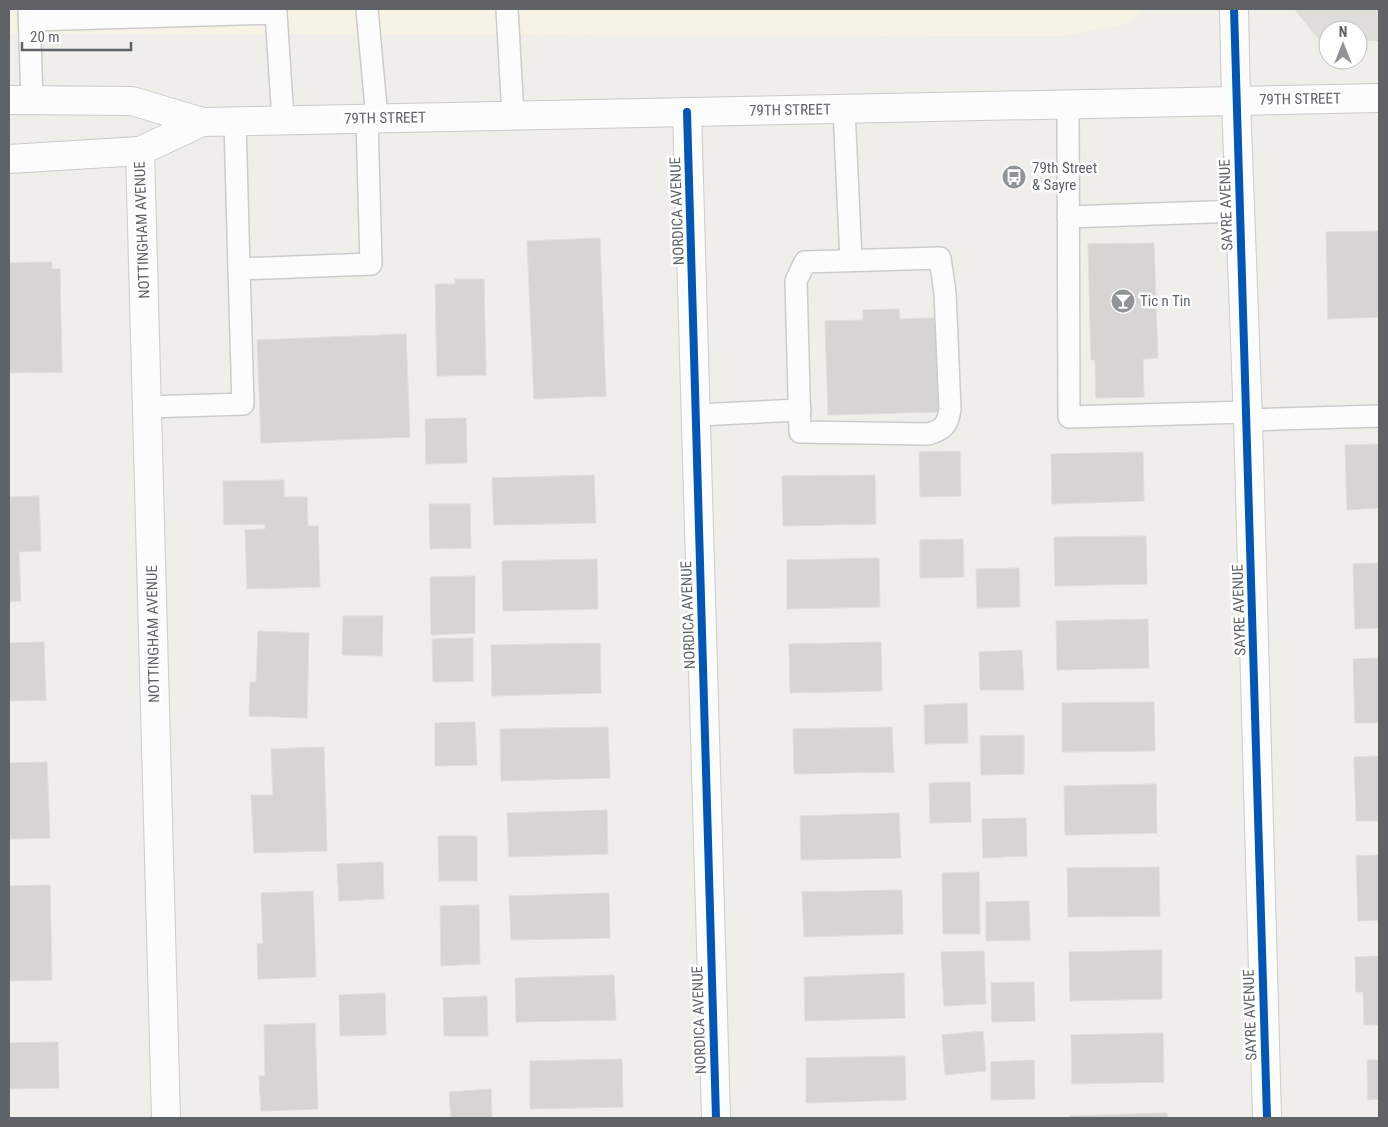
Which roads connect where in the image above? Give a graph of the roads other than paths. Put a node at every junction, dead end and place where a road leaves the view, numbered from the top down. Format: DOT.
graph roads {
  1 [pos="368,9"];
  2 [pos="507,9"];
  3 [pos="1234,9"];
  4 [pos="276,11"];
  5 [pos="29,14"];
  6 [pos="1379,98"];
  7 [pos="21,100"];
  8 [pos="1236,101"];
  9 [pos="1068,104"];
  10 [pos="844,109"];
  11 [pos="688,112"];
  12 [pos="513,116"];
  13 [pos="372,119"];
  14 [pos="284,120"];
  15 [pos="236,121"];
  16 [pos="202,122"];
  17 [pos="140,151"];
  18 [pos="9,159"];
  19 [pos="1240,211"];
  20 [pos="1068,217"];
  21 [pos="851,260"];
  22 [pos="239,268"];
  23 [pos="147,407"];
  24 [pos="800,410"];
  25 [pos="697,415"];
  26 [pos="1247,416"];
  27 [pos="1379,416"];
  28 [pos="166,1118"];
  29 [pos="716,1118"];
  30 [pos="1267,1118"];
  1 -- 13 [label="lane"];
  2 -- 12 [label="lane"];
  3 -- 8 [label="street, SAYRE AVENUE"];
  4 -- 5 [label="lane"];
  4 -- 14 [label="lane"];
  5 -- 7 [label="lane"];
  6 -- 8 [label="street, 79TH STREET"];
  7 -- 16 [label="street, 79TH STREET"];
  8 -- 9 [label="street, 79TH STREET"];
  8 -- 19 [label="street, SAYRE AVENUE"];
  9 -- 10 [label="street, 79TH STREET"];
  9 -- 20 [label="lane"];
  10 -- 11 [label="street, 79TH STREET"];
  10 -- 21 [label="lane"];
  11 -- 12 [label="street, 79TH STREET"];
  11 -- 25 [label="street, NORDICA AVENUE"];
  12 -- 13 [label="street, 79TH STREET"];
  13 -- 14 [label="street, 79TH STREET"];
  13 -- 22 [label="lane"];
  14 -- 15 [label="street, 79TH STREET"];
  15 -- 16 [label="street, 79TH STREET"];
  15 -- 22 [label="lane"];
  16 -- 17 [label="street, 79TH STREET"];
  17 -- 18 [label="street, 79TH STREET"];
  17 -- 23 [label="street, NOTTINGHAM AVENUE"];
  19 -- 20 [label="lane"];
  19 -- 26 [label="street, SAYRE AVENUE"];
  20 -- 26 [label="lane"];
  21 -- 24 [label="lane"];
  21 -- 24 [label="lane"];
  22 -- 23 [label="lane"];
  23 -- 28 [label="street, NOTTINGHAM AVENUE"];
  24 -- 25 [label="lane"];
  25 -- 29 [label="street, NORDICA AVENUE"];
  26 -- 27 [label="lane"];
  26 -- 30 [label="street, SAYRE AVENUE"];
}
